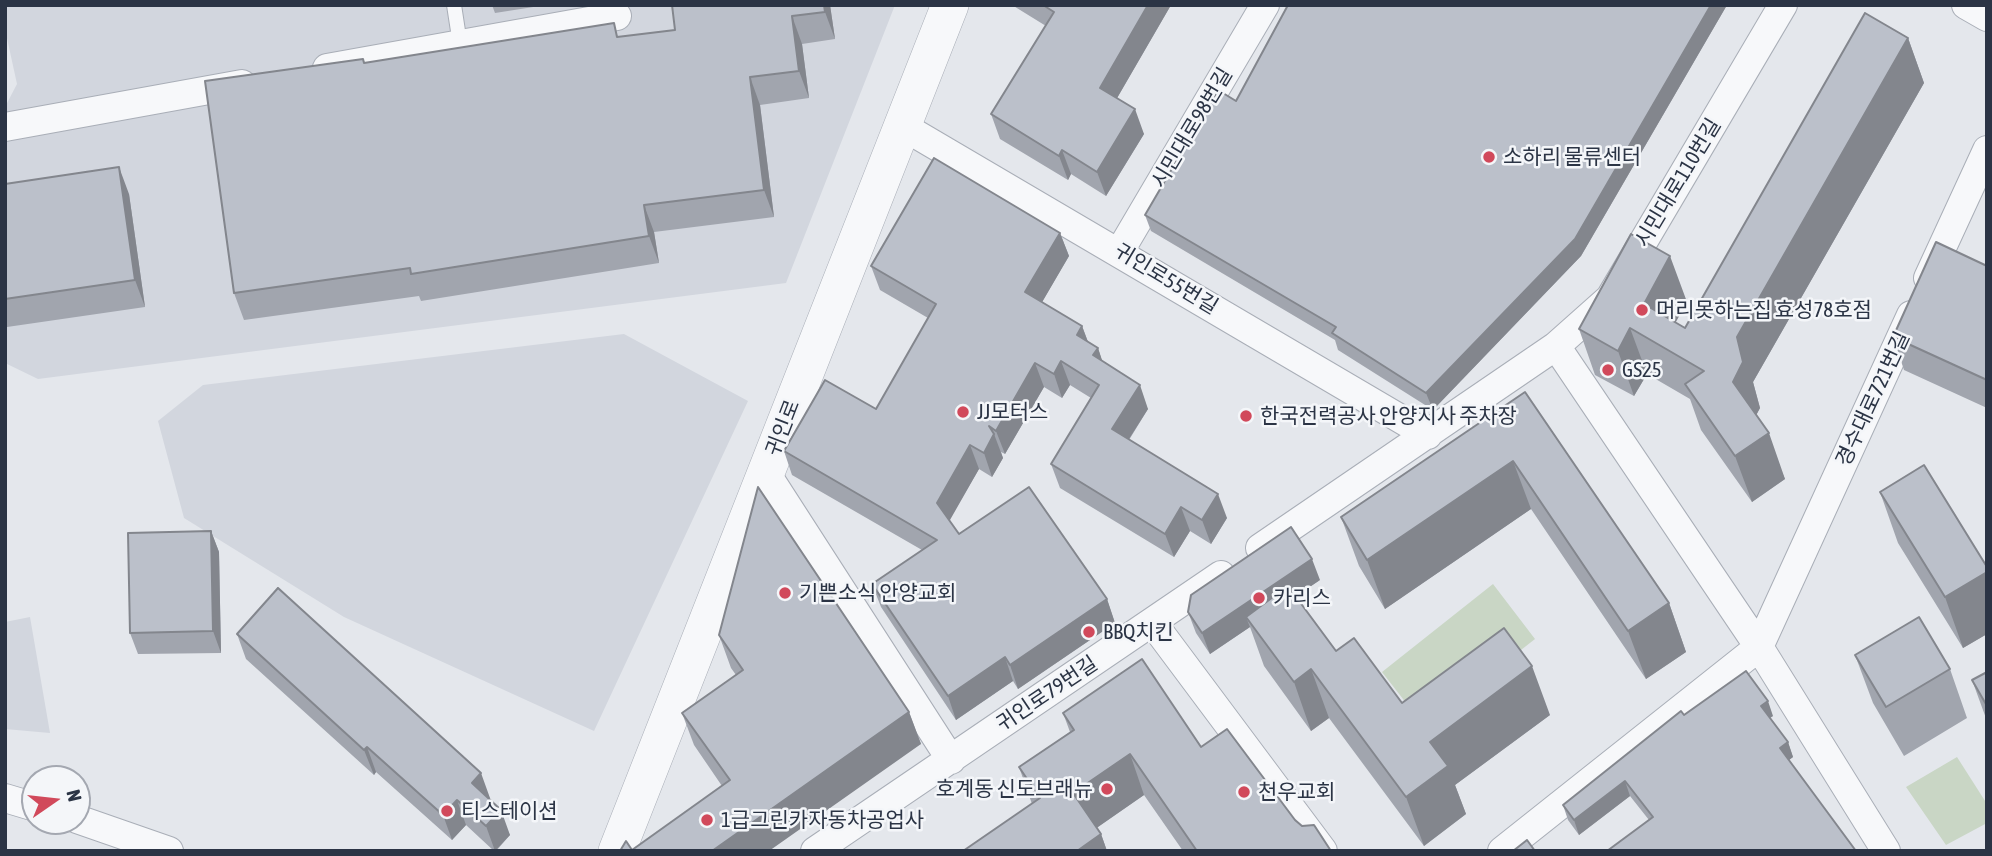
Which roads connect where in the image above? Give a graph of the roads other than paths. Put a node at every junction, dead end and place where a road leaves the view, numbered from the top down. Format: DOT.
graph roads {
  1 [pos="454,5"];
  2 [pos="950,5"];
  3 [pos="1265,5"];
  4 [pos="1783,5"];
  5 [pos="1966,5"];
  6 [pos="617,16"];
  7 [pos="1987,17"];
  8 [pos="460,44"];
  9 [pos="5,127"];
  10 [pos="904,127"];
  11 [pos="1987,150"];
  12 [pos="1120,251"];
  13 [pos="1556,346"];
  14 [pos="1428,435"];
  15 [pos="766,473"];
  16 [pos="1152,622"];
  17 [pos="1759,647"];
  18 [pos="951,760"];
  19 [pos="91,824"];
  20 [pos="169,851"];
  21 [pos="617,851"];
  22 [pos="815,851"];
  23 [pos="1323,851"];
  24 [pos="1502,851"];
  25 [pos="1886,851"];
  1 -- 8 [label="lane"];
  2 -- 10 [label="street, 귀인로"];
  3 -- 12 [label="street, 시민대로98번길"];
  4 -- 13 [label="street, 시민대로110번길"];
  5 -- 7 [label="street"];
  6 -- 8 [label="street"];
  8 -- 9 [label="street"];
  10 -- 12 [label="street, 귀인로55번길"];
  10 -- 15 [label="street, 귀인로"];
  11 -- 17 [label="street, 경수대로721번길"];
  12 -- 14 [label="street, 귀인로55번길"];
  13 -- 14 [label="street, 귀인로79번길"];
  13 -- 17 [label="street"];
  14 -- 16 [label="street, 귀인로79번길"];
  15 -- 18 [label="street"];
  15 -- 21 [label="street, 귀인로"];
  16 -- 18 [label="street, 귀인로79번길"];
  16 -- 23 [label="street"];
  17 -- 24 [label="street"];
  17 -- 25 [label="street"];
  18 -- 22 [label="street, 귀인로79번길"];
  19 -- 20 [label="street"];
}
